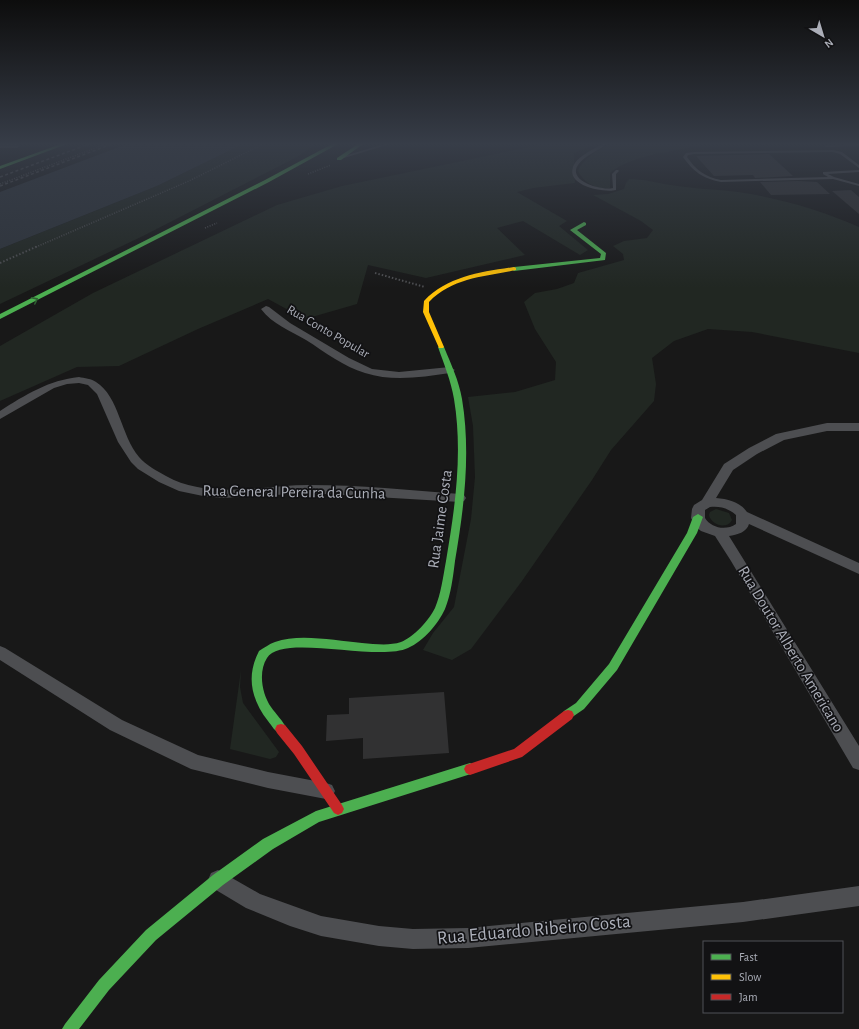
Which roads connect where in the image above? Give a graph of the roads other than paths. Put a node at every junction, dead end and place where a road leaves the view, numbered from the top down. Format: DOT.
graph roads {
  1 [pos="247,192"];
  2 [pos="584,224"];
  3 [pos="266,309"];
  4 [pos="0,317"];
  5 [pos="450,370"];
  6 [pos="0,416"];
  7 [pos="859,427"];
  8 [pos="719,482"];
  9 [pos="460,498"];
  10 [pos="707,503"];
  11 [pos="727,504"];
  12 [pos="742,520"];
  13 [pos="702,522"];
  14 [pos="724,532"];
  15 [pos="692,533"];
  16 [pos="859,569"];
  17 [pos="0,652"];
  18 [pos="859,762"];
  19 [pos="326,791"];
  20 [pos="338,809"];
  21 [pos="218,880"];
  22 [pos="859,896"];
  23 [pos="70,1029"];
  4 -- 1 [label="main road, one-way"];
  2 -- 5 [label="main road, Rua Jaime Costa"];
  3 -- 5 [label="street, Rua Conto Popular"];
  5 -- 9 [label="main road, Rua Jaime Costa"];
  6 -- 9 [label="street, Rua General Pereira da Cunha"];
  7 -- 8 [label="street"];
  8 -- 10 [label="street"];
  8 -- 11 [label="street"];
  9 -- 19 [label="main road, Rua Jaime Costa"];
  10 -- 11 [label="street"];
  10 -- 13 [label="street"];
  11 -- 12 [label="street"];
  12 -- 14 [label="street"];
  12 -- 16 [label="street"];
  13 -- 14 [label="street"];
  13 -- 15 [label="street"];
  14 -- 18 [label="street, Rua Doutor Alberto Americano"];
  15 -- 20 [label="main road"];
  17 -- 19 [label="street"];
  19 -- 20 [label="main road, Rua Jaime Costa"];
  20 -- 21 [label="main road"];
  21 -- 22 [label="street, Rua Eduardo Ribeiro Costa"];
  21 -- 23 [label="main road"];
}
